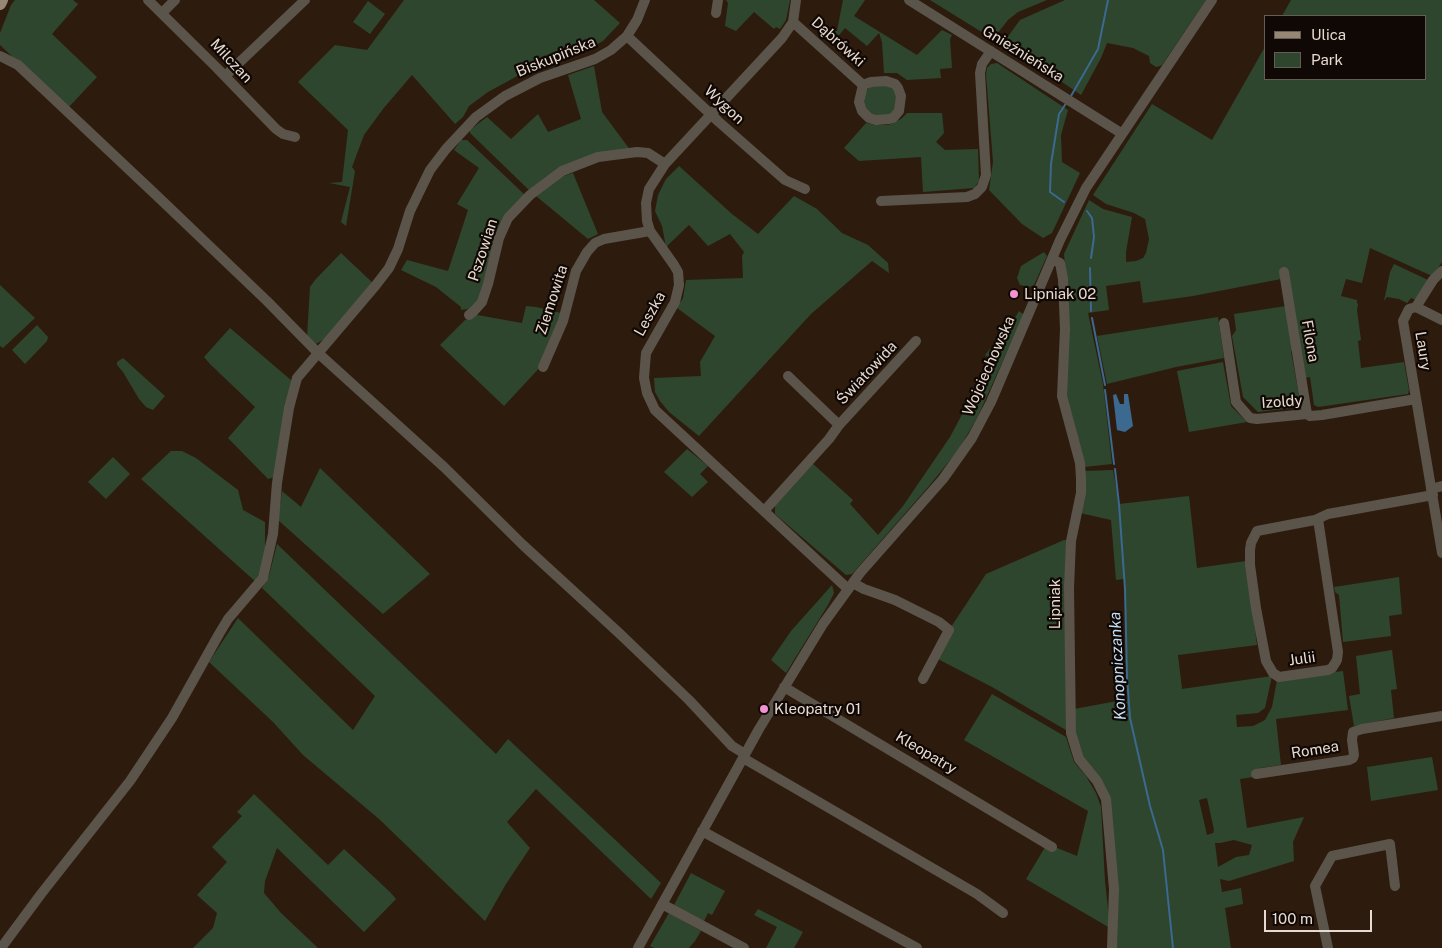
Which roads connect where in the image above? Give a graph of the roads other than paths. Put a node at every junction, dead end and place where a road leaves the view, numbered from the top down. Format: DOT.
graph roads {
  1 [pos="2,0"];
  2 [pos="148,0"];
  3 [pos="175,0"];
  4 [pos="305,0"];
  5 [pos="645,0"];
  6 [pos="718,0"];
  7 [pos="796,0"];
  8 [pos="909,0"];
  9 [pos="1212,0"];
  10 [pos="0,4"];
  11 [pos="162,13"];
  12 [pos="716,14"];
  13 [pos="793,22"];
  14 [pos="627,36"];
  15 [pos="991,51"];
  16 [pos="0,56"];
  17 [pos="225,76"];
  18 [pos="863,85"];
  19 [pos="711,115"];
  20 [pos="1122,133"];
  21 [pos="295,137"];
  22 [pos="665,164"];
  23 [pos="805,188"];
  24 [pos="881,202"];
  25 [pos="650,230"];
  26 [pos="1052,259"];
  27 [pos="1442,271"];
  28 [pos="1284,272"];
  29 [pos="1416,308"];
  30 [pos="469,315"];
  31 [pos="1442,320"];
  32 [pos="1224,323"];
  33 [pos="916,341"];
  34 [pos="318,353"];
  35 [pos="543,367"];
  36 [pos="788,376"];
  37 [pos="1416,399"];
  38 [pos="1307,414"];
  39 [pos="839,425"];
  40 [pos="1442,486"];
  41 [pos="1432,492"];
  42 [pos="764,510"];
  43 [pos="1318,519"];
  44 [pos="1442,553"];
  45 [pos="850,586"];
  46 [pos="923,679"];
  47 [pos="784,687"];
  48 [pos="1442,716"];
  49 [pos="744,756"];
  50 [pos="1256,774"];
  51 [pos="702,831"];
  52 [pos="1052,847"];
  53 [pos="1395,886"];
  54 [pos="662,904"];
  55 [pos="1003,912"];
  56 [pos="1,948"];
  57 [pos="638,948"];
  58 [pos="744,948"];
  59 [pos="917,948"];
  60 [pos="1112,948"];
  61 [pos="1328,948"];
  1 -- 10 [label="main road"];
  2 -- 11 [label="street, Milczan"];
  3 -- 11 [label="street"];
  4 -- 17 [label="street"];
  5 -- 14 [label="street, Biskupińska"];
  6 -- 12 [label="street"];
  7 -- 13 [label="street, Leszka"];
  8 -- 15 [label="street, Gnieźnieńska"];
  9 -- 20 [label="street, Wojciechowska"];
  11 -- 17 [label="street, Milczan"];
  13 -- 18 [label="street, Dąbrówki"];
  13 -- 19 [label="street, Leszka"];
  14 -- 19 [label="street, Wygon"];
  14 -- 34 [label="street, Biskupińska"];
  15 -- 20 [label="street, Gnieźnieńska"];
  15 -- 24 [label="street"];
  16 -- 34 [label="street"];
  17 -- 21 [label="street, Milczan"];
  18 -- 18 [label="street, Dąbrówki"];
  19 -- 22 [label="street, Leszka"];
  19 -- 23 [label="street, Wygon"];
  20 -- 26 [label="street, Wojciechowska"];
  22 -- 25 [label="street, Leszka"];
  22 -- 30 [label="street, Pszowian"];
  25 -- 35 [label="street, Ziemowita"];
  25 -- 42 [label="street, Leszka"];
  26 -- 45 [label="street, Wojciechowska"];
  26 -- 60 [label="street, Lipniak"];
  27 -- 29 [label="street"];
  28 -- 38 [label="street, Filona"];
  29 -- 31 [label="street"];
  29 -- 37 [label="street, Laury"];
  32 -- 38 [label="street, Izoldy"];
  33 -- 39 [label="street, Światowida"];
  34 -- 49 [label="street"];
  34 -- 56 [label="street, Biskupińska"];
  36 -- 39 [label="street, Światowida"];
  37 -- 38 [label="street, Izoldy"];
  37 -- 41 [label="street, Laury"];
  39 -- 42 [label="street, Światowida"];
  40 -- 41 [label="street, Julii"];
  41 -- 43 [label="street, Julii"];
  41 -- 44 [label="street, Laury"];
  42 -- 45 [label="street, Leszka"];
  43 -- 43 [label="street, Julii"];
  45 -- 46 [label="street, Leszka"];
  45 -- 47 [label="street, Wojciechowska"];
  47 -- 49 [label="street, Wojciechowska"];
  47 -- 52 [label="street, Kleopatry"];
  48 -- 50 [label="street, Romea"];
  49 -- 51 [label="street, Wojciechowska"];
  49 -- 55 [label="street"];
  51 -- 54 [label="street, Wojciechowska"];
  51 -- 59 [label="street"];
  53 -- 61 [label="street"];
  54 -- 57 [label="street, Wojciechowska"];
  54 -- 58 [label="street"];
}
